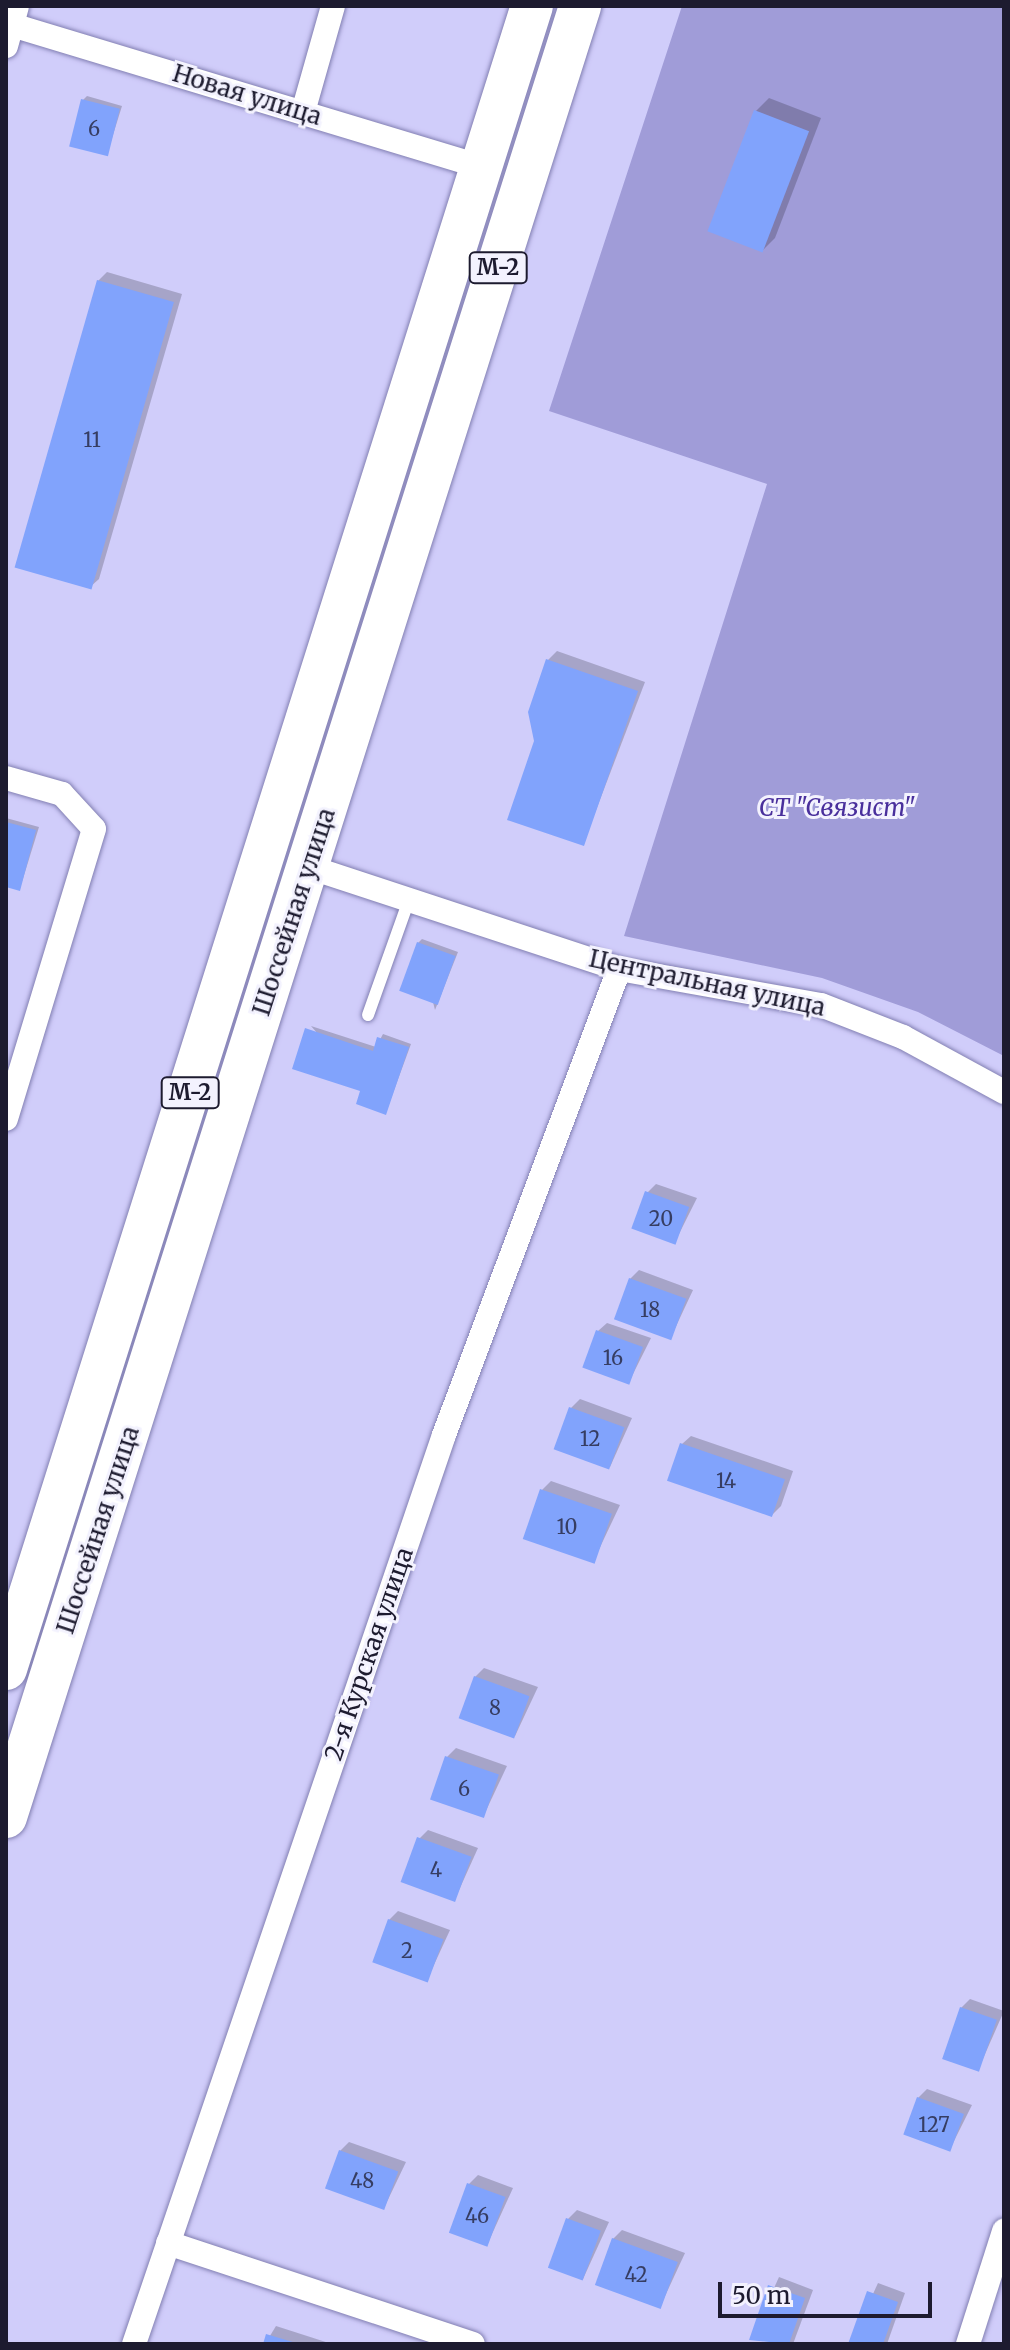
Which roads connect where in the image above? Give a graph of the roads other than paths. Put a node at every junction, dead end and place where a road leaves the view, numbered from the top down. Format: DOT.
graph roads {
  1 [pos="333,6"];
  2 [pos="532,6"];
  3 [pos="580,6"];
  4 [pos="11,26"];
  5 [pos="303,112"];
  6 [pos="482,167"];
  7 [pos="6,778"];
  8 [pos="309,867"];
  9 [pos="409,900"];
  10 [pos="619,969"];
  11 [pos="368,1015"];
  12 [pos="1004,1092"];
  13 [pos="6,1119"];
  14 [pos="6,1669"];
  15 [pos="6,1817"];
  16 [pos="1004,2231"];
  17 [pos="168,2243"];
  18 [pos="134,2344"];
  19 [pos="473,2344"];
  20 [pos="968,2344"];
  1 -- 5 [label="street"];
  2 -- 6 [label="highway, Шоссейная улица / М-2"];
  3 -- 8 [label="highway, Шоссейная улица / М-2"];
  4 -- 5 [label="street, Новая улица"];
  5 -- 6 [label="street, Новая улица"];
  6 -- 14 [label="highway, Шоссейная улица / М-2"];
  7 -- 13 [label="street"];
  8 -- 9 [label="street, Центральная улица"];
  8 -- 15 [label="highway, Шоссейная улица / М-2"];
  9 -- 10 [label="street, Центральная улица"];
  9 -- 11 [label="lane"];
  10 -- 12 [label="street, Центральная улица"];
  10 -- 17 [label="street, 2-я Курская улица"];
  16 -- 20 [label="street"];
  17 -- 18 [label="street, 2-я Курская улица"];
  17 -- 19 [label="street"];
}
